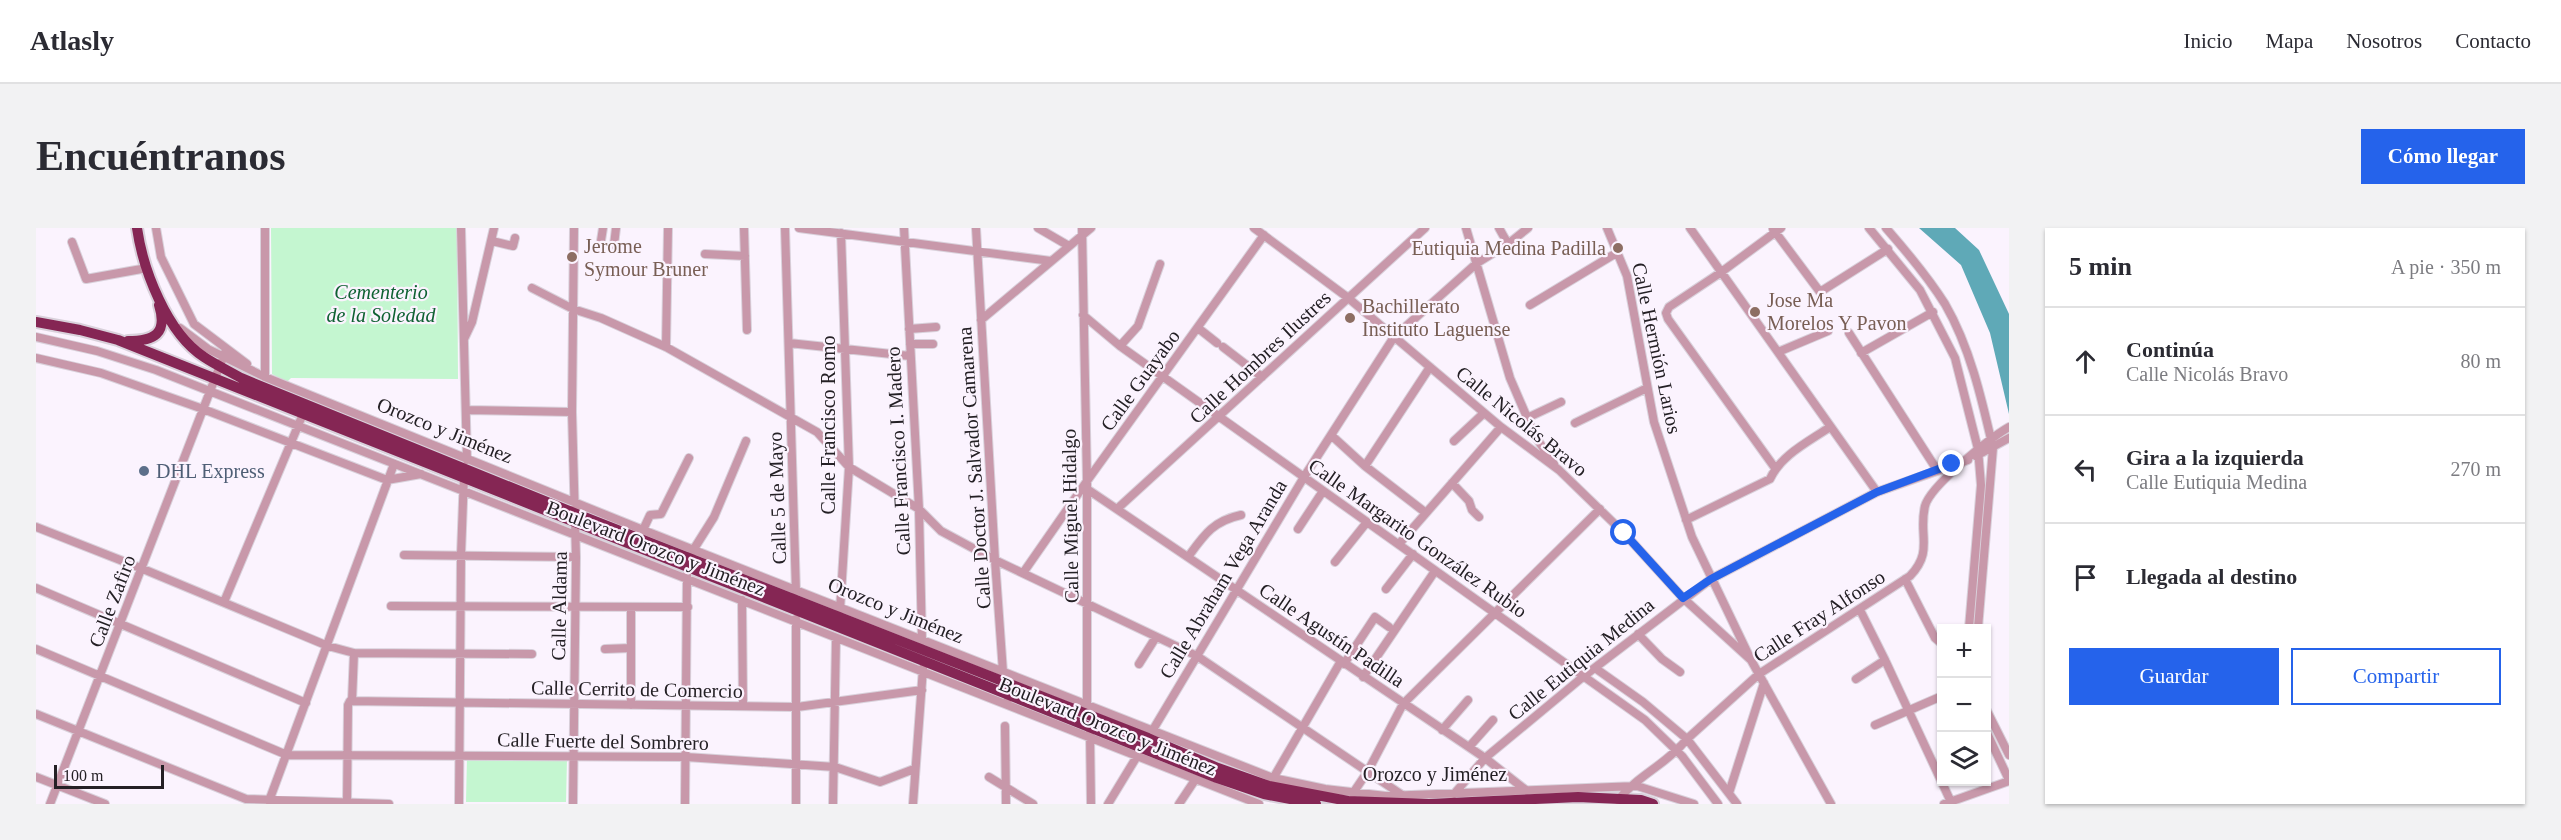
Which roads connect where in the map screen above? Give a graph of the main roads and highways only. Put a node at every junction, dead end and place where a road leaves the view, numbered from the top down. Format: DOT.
graph roads {
  1 [pos="137,228"];
  2 [pos="154,289"];
  3 [pos="36,322"];
  4 [pos="118,340"];
  5 [pos="465,468"];
  6 [pos="796,599"];
  7 [pos="923,650"];
  8 [pos="1005,683"];
  9 [pos="1621,802"];
  10 [pos="1316,804"];
  11 [pos="1429,804"];
  12 [pos="1653,804"];
  1 -- 2 [label="highway"];
  2 -- 4 [label="highway"];
  2 -- 5 [label="highway, Orozco y Jiménez"];
  3 -- 4 [label="highway"];
  4 -- 5 [label="highway, Orozco y Jiménez"];
  5 -- 6 [label="highway, Orozco y Jiménez"];
  6 -- 7 [label="highway, Orozco y Jiménez"];
  6 -- 7 [label="highway, Orozco y Jiménez"];
  7 -- 8 [label="highway, Orozco y Jiménez"];
  8 -- 10 [label="highway, Orozco y Jiménez"];
  8 -- 11 [label="highway, Orozco y Jiménez"];
  9 -- 11 [label="highway, Orozco y Jiménez"];
  9 -- 12 [label="highway, Orozco y Jiménez"];
}
